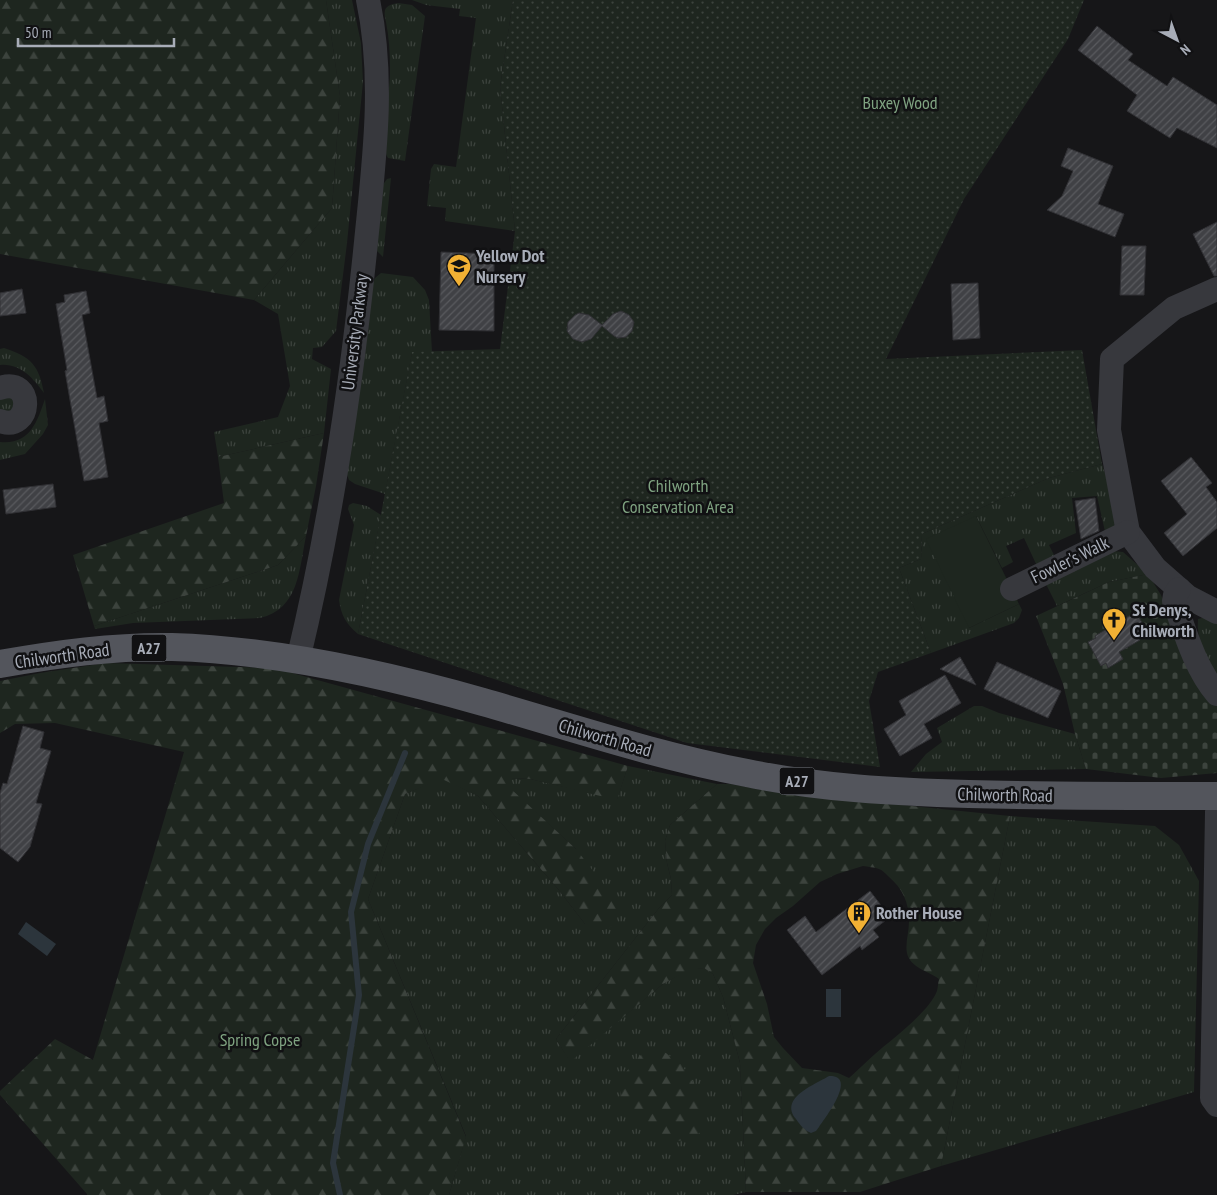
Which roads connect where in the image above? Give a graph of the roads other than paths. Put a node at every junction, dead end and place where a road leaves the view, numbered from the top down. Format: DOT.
graph roads {
  1 [pos="368,0"];
  2 [pos="1217,289"];
  3 [pos="0,388"];
  4 [pos="0,422"];
  5 [pos="1128,532"];
  6 [pos="1012,589"];
  7 [pos="1179,590"];
  8 [pos="1217,612"];
  9 [pos="298,660"];
  10 [pos="0,664"];
  11 [pos="1217,694"];
  12 [pos="1217,796"];
  13 [pos="1217,812"];
  14 [pos="1217,1105"];
  1 -- 9 [label="street, University Parkway"];
  2 -- 5 [label="street"];
  3 -- 4 [label="street"];
  5 -- 6 [label="street, Fowler's Walk"];
  5 -- 7 [label="street"];
  7 -- 8 [label="street"];
  7 -- 11 [label="street"];
  9 -- 10 [label="main road, Chilworth Road / A27"];
  9 -- 12 [label="main road, Chilworth Road / A27"];
  13 -- 14 [label="street"];
}
